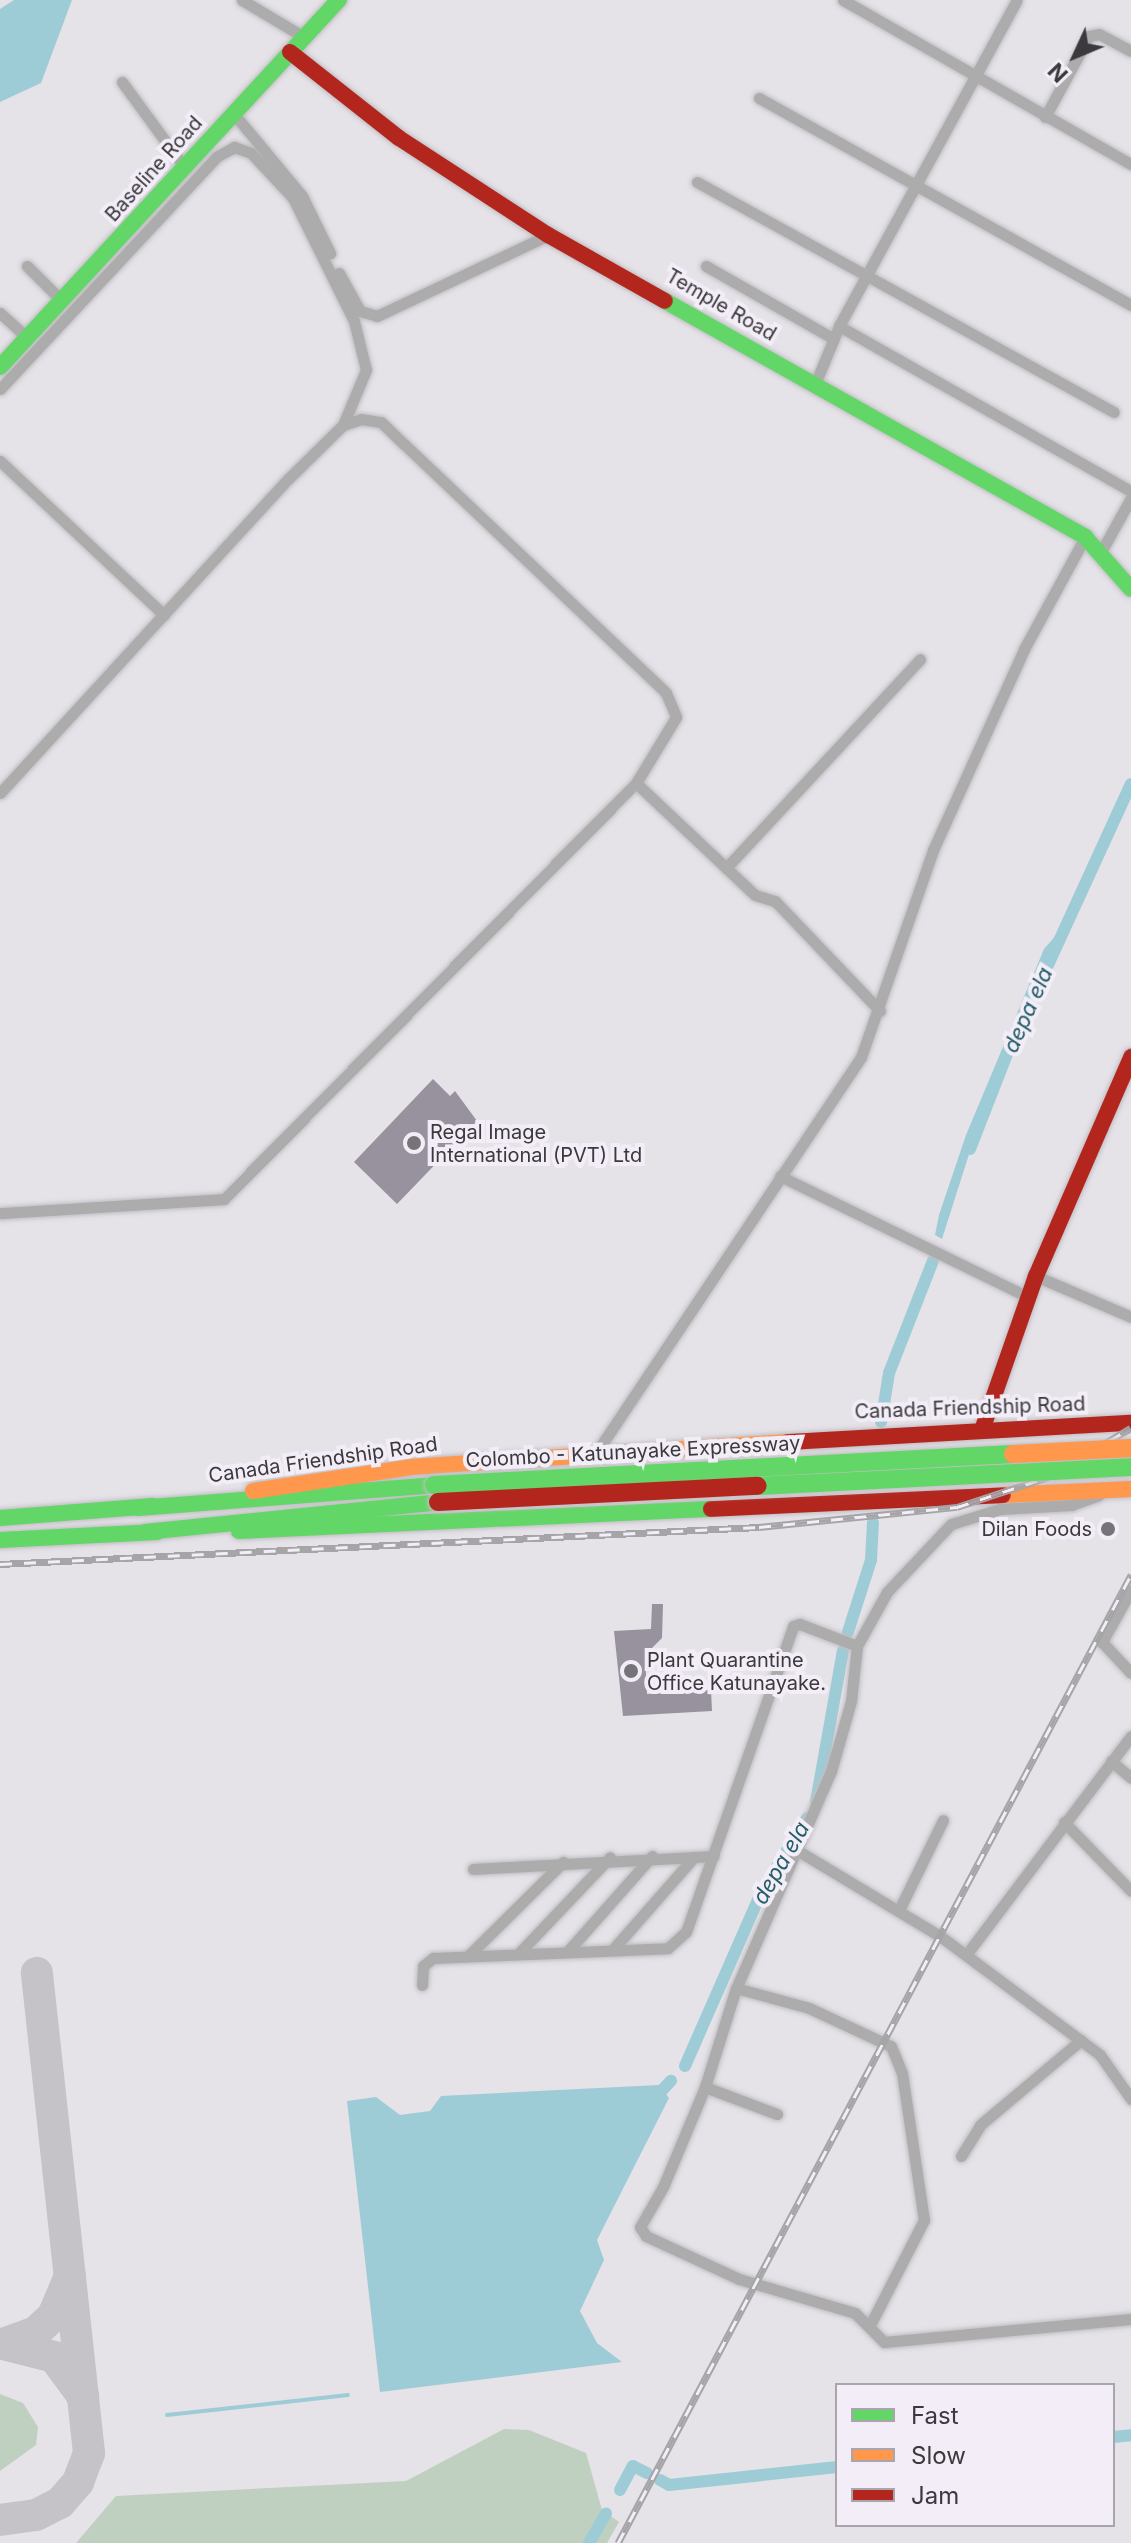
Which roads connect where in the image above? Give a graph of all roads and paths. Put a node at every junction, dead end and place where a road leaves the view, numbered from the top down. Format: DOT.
graph roads {
  1 [pos="242,0"];
  2 [pos="339,0"];
  3 [pos="843,0"];
  4 [pos="1017,0"];
  5 [pos="304,37"];
  6 [pos="1131,51"];
  7 [pos="290,52"];
  8 [pos="978,75"];
  9 [pos="122,82"];
  10 [pos="759,98"];
  11 [pos="234,114"];
  12 [pos="1045,117"];
  13 [pos="1131,164"];
  14 [pos="185,168"];
  15 [pos="697,182"];
  16 [pos="918,189"];
  17 [pos="548,235"];
  18 [pos="27,266"];
  19 [pos="706,266"];
  20 [pos="867,277"];
  21 [pos="62,301"];
  22 [pos="1131,305"];
  23 [pos="0,313"];
  24 [pos="839,326"];
  25 [pos="27,337"];
  26 [pos="834,339"];
  27 [pos="0,367"];
  28 [pos="815,384"];
  29 [pos="0,389"];
  30 [pos="1114,412"];
  31 [pos="343,425"];
  32 [pos="0,461"];
  33 [pos="1131,491"];
  34 [pos="1131,498"];
  35 [pos="1085,537"];
  36 [pos="1102,550"];
  37 [pos="1131,589"];
  38 [pos="164,615"];
  39 [pos="920,659"];
  40 [pos="636,783"];
  41 [pos="0,793"];
  42 [pos="726,868"];
  43 [pos="880,1011"];
  44 [pos="1131,1057"];
  45 [pos="1126,1080"];
  46 [pos="780,1176"];
  47 [pos="0,1213"];
  48 [pos="1036,1276"];
  49 [pos="1028,1297"];
  50 [pos="1131,1317"];
  51 [pos="1131,1423"];
  52 [pos="982,1430"];
  53 [pos="1131,1448"];
  54 [pos="596,1453"];
  55 [pos="1131,1467"];
  56 [pos="1131,1489"];
  57 [pos="1103,1491"];
  58 [pos="436,1493"];
  59 [pos="138,1508"];
  60 [pos="0,1518"];
  61 [pos="145,1532"];
  62 [pos="0,1540"];
  63 [pos="1131,1590"];
  64 [pos="857,1646"];
  65 [pos="1131,1673"];
  66 [pos="1131,1736"];
  67 [pos="1111,1761"];
  68 [pos="1131,1778"];
  69 [pos="943,1820"];
  70 [pos="1064,1822"];
  71 [pos="795,1849"];
  72 [pos="652,1856"];
  73 [pos="714,1856"];
  74 [pos="610,1857"];
  75 [pos="694,1857"];
  76 [pos="563,1862"];
  77 [pos="473,1869"];
  78 [pos="1131,1891"];
  79 [pos="899,1910"];
  80 [pos="614,1948"];
  81 [pos="568,1951"];
  82 [pos="519,1953"];
  83 [pos="966,1955"];
  84 [pos="468,1956"];
  85 [pos="422,1985"];
  86 [pos="736,1988"];
  87 [pos="1081,2040"];
  88 [pos="705,2087"];
  89 [pos="1131,2099"];
  90 [pos="777,2114"];
  91 [pos="961,2156"];
  92 [pos="1131,2319"];
  93 [pos="870,2325"];
  1 -- 5 [label="street"];
  2 -- 5 [label="main road, Baseline Road"];
  3 -- 8 [label="street"];
  4 -- 8 [label="street"];
  5 -- 7 [label="main road, Baseline Road"];
  6 -- 12 [label="street"];
  7 -- 11 [label="main road, Baseline Road"];
  7 -- 17 [label="main road, Temple Road"];
  8 -- 12 [label="street"];
  8 -- 16 [label="street"];
  9 -- 14 [label="street"];
  10 -- 16 [label="street"];
  11 -- 14 [label="main road, Baseline Road"];
  11 -- 17 [label="street"];
  12 -- 13 [label="street"];
  14 -- 21 [label="main road, Baseline Road"];
  15 -- 20 [label="street"];
  16 -- 20 [label="street"];
  16 -- 22 [label="street"];
  17 -- 28 [label="main road, Temple Road"];
  18 -- 21 [label="street"];
  19 -- 26 [label="street"];
  20 -- 24 [label="street"];
  20 -- 30 [label="street"];
  21 -- 25 [label="main road, Baseline Road"];
  23 -- 25 [label="street"];
  24 -- 26 [label="street"];
  24 -- 33 [label="street"];
  25 -- 27 [label="main road, Baseline Road"];
  26 -- 28 [label="street"];
  28 -- 35 [label="main road, Temple Road"];
  29 -- 31 [label="street"];
  31 -- 38 [label="street"];
  31 -- 40 [label="street"];
  32 -- 38 [label="street"];
  34 -- 36 [label="street"];
  35 -- 36 [label="main road, Temple Road"];
  35 -- 43 [label="street"];
  36 -- 37 [label="main road, Temple Road"];
  38 -- 41 [label="street"];
  39 -- 42 [label="street"];
  40 -- 42 [label="street"];
  40 -- 47 [label="street"];
  42 -- 43 [label="street"];
  43 -- 46 [label="street"];
  44 -- 45 [label="main road"];
  45 -- 48 [label="main road"];
  46 -- 49 [label="street"];
  46 -- 54 [label="street"];
  48 -- 49 [label="main road"];
  48 -- 50 [label="street"];
  49 -- 52 [label="main road"];
  51 -- 52 [label="main road, Canada Friendship Road"];
  52 -- 54 [label="main road, Canada Friendship Road"];
  53 -- 58 [label="main road, Colombo - Katunayake Expressway, bridge"];
  54 -- 59 [label="main road, Canada Friendship Road"];
  55 -- 58 [label="main road, Colombo - Katunayake Expressway, bridge"];
  56 -- 57 [label="main road"];
  57 -- 61 [label="main road"];
  57 -- 64 [label="street"];
  58 -- 59 [label="main road, Colombo - Katunayake Expressway"];
  58 -- 61 [label="main road, Colombo - Katunayake Expressway"];
  59 -- 60 [label="main road, Canada Friendship Road"];
  61 -- 62 [label="main road"];
  63 -- 65 [label="street"];
  64 -- 71 [label="street"];
  64 -- 73 [label="street"];
  66 -- 67 [label="street"];
  67 -- 68 [label="street"];
  67 -- 70 [label="street"];
  69 -- 79 [label="street"];
  70 -- 78 [label="street"];
  70 -- 83 [label="street"];
  71 -- 79 [label="street"];
  71 -- 86 [label="street"];
  72 -- 74 [label="street"];
  72 -- 75 [label="street"];
  72 -- 81 [label="street"];
  73 -- 75 [label="street"];
  73 -- 80 [label="street"];
  74 -- 76 [label="street"];
  74 -- 82 [label="street"];
  75 -- 80 [label="street"];
  76 -- 77 [label="street"];
  76 -- 84 [label="street"];
  79 -- 83 [label="street"];
  80 -- 81 [label="street"];
  81 -- 82 [label="street"];
  82 -- 84 [label="street"];
  83 -- 87 [label="street"];
  84 -- 85 [label="street"];
  86 -- 88 [label="street"];
  86 -- 93 [label="street"];
  87 -- 89 [label="street"];
  87 -- 91 [label="street"];
  88 -- 90 [label="street"];
  88 -- 93 [label="street"];
  92 -- 93 [label="street"];
}
